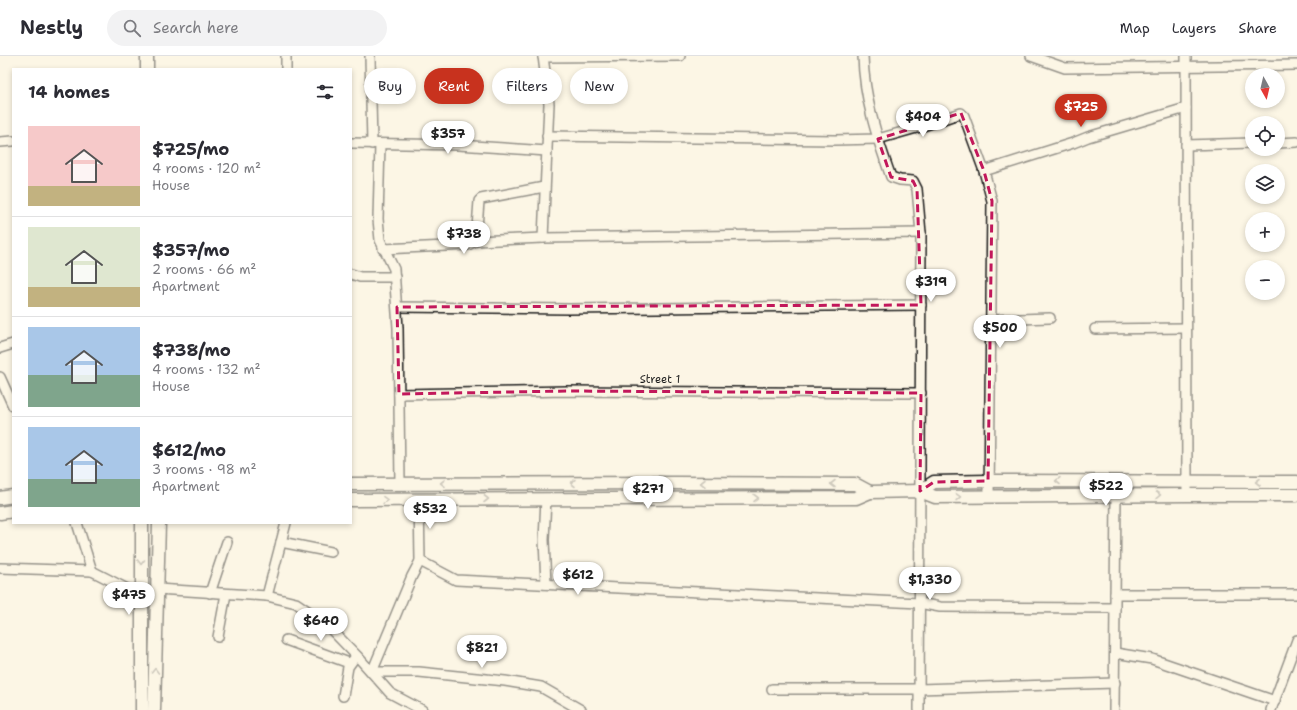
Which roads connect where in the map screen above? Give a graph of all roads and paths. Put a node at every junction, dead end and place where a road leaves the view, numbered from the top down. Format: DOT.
graph roads {
  1 [pos="147,56"];
  2 [pos="286,56"];
  3 [pos="370,56"];
  4 [pos="543,56"];
  5 [pos="564,56"];
  6 [pos="680,56"];
  7 [pos="863,56"];
  8 [pos="1031,56"];
  9 [pos="1186,56"];
  10 [pos="1297,65"];
  11 [pos="1186,67"];
  12 [pos="147,68"];
  13 [pos="286,68"];
  14 [pos="1186,108"];
  15 [pos="547,136"];
  16 [pos="878,139"];
  17 [pos="12,141"];
  18 [pos="0,142"];
  19 [pos="1297,142"];
  20 [pos="352,143"];
  21 [pos="1245,143"];
  22 [pos="1285,143"];
  23 [pos="376,144"];
  24 [pos="1186,145"];
  25 [pos="547,151"];
  26 [pos="984,171"];
  27 [pos="544,187"];
  28 [pos="921,233"];
  29 [pos="542,238"];
  30 [pos="476,241"];
  31 [pos="383,248"];
  32 [pos="352,274"];
  33 [pos="395,277"];
  34 [pos="921,305"];
  35 [pos="397,307"];
  36 [pos="1050,318"];
  37 [pos="990,320"];
  38 [pos="1186,328"];
  39 [pos="1095,329"];
  40 [pos="12,344"];
  41 [pos="0,348"];
  42 [pos="0,377"];
  43 [pos="921,393"];
  44 [pos="399,394"];
  45 [pos="12,404"];
  46 [pos="988,481"];
  47 [pos="1187,481"];
  48 [pos="1297,482"];
  49 [pos="400,483"];
  50 [pos="352,484"];
  51 [pos="920,491"];
  52 [pos="870,492"];
  53 [pos="1116,495"];
  54 [pos="1187,495"];
  55 [pos="1297,495"];
  56 [pos="12,496"];
  57 [pos="989,497"];
  58 [pos="0,498"];
  59 [pos="419,499"];
  60 [pos="546,499"];
  61 [pos="352,500"];
  62 [pos="12,512"];
  63 [pos="0,513"];
  64 [pos="77,524"];
  65 [pos="286,524"];
  66 [pos="142,528"];
  67 [pos="159,528"];
  68 [pos="227,542"];
  69 [pos="281,542"];
  70 [pos="331,552"];
  71 [pos="420,561"];
  72 [pos="0,568"];
  73 [pos="92,571"];
  74 [pos="546,584"];
  75 [pos="158,589"];
  76 [pos="210,593"];
  77 [pos="226,594"];
  78 [pos="1115,594"];
  79 [pos="1297,594"];
  80 [pos="141,596"];
  81 [pos="267,596"];
  82 [pos="919,603"];
  83 [pos="1115,608"];
  84 [pos="218,637"];
  85 [pos="286,640"];
  86 [pos="1297,640"];
  87 [pos="1115,653"];
  88 [pos="358,656"];
  89 [pos="349,663"];
  90 [pos="372,672"];
  91 [pos="1115,683"];
  92 [pos="772,689"];
  93 [pos="919,689"];
  94 [pos="343,696"];
  95 [pos="1275,700"];
  96 [pos="142,710"];
  97 [pos="154,710"];
  98 [pos="422,710"];
  99 [pos="581,710"];
  100 [pos="919,710"];
  101 [pos="1114,710"];
  102 [pos="1272,710"];
  1 -- 12 [label="street"];
  2 -- 13 [label="street"];
  3 -- 23 [label="street"];
  4 -- 5 [label="street"];
  4 -- 15 [label="street"];
  5 -- 6 [label="street"];
  7 -- 16 [label="street"];
  8 -- 11 [label="street"];
  9 -- 11 [label="street"];
  10 -- 11 [label="street"];
  11 -- 14 [label="street"];
  14 -- 24 [label="street"];
  14 -- 26 [label="street"];
  15 -- 16 [label="street"];
  15 -- 25 [label="street"];
  16 -- 26 [label="street"];
  16 -- 28 [label="street"];
  17 -- 18 [label="street"];
  19 -- 22 [label="street"];
  20 -- 23 [label="street"];
  21 -- 24 [label="street"];
  23 -- 25 [label="street"];
  23 -- 31 [label="street"];
  24 -- 38 [label="street"];
  25 -- 27 [label="street"];
  26 -- 37 [label="street"];
  27 -- 29 [label="street"];
  27 -- 30 [label="street"];
  28 -- 29 [label="street"];
  28 -- 34 [label="street"];
  29 -- 30 [label="street"];
  30 -- 31 [label="street"];
  31 -- 33 [label="street"];
  32 -- 33 [label="street"];
  33 -- 35 [label="street"];
  34 -- 35 [label="street"];
  34 -- 43 [label="street"];
  35 -- 44 [label="street"];
  36 -- 37 [label="street"];
  37 -- 46 [label="street"];
  38 -- 39 [label="street"];
  38 -- 47 [label="street"];
  40 -- 41 [label="street"];
  42 -- 45 [label="street"];
  43 -- 44 [label="street, Street 1"];
  43 -- 51 [label="street"];
  44 -- 49 [label="street"];
  47 -- 46 [label="street, one-way"];
  46 -- 51 [label="street"];
  46 -- 57 [label="street"];
  48 -- 47 [label="street, one-way"];
  47 -- 54 [label="street"];
  49 -- 50 [label="street"];
  52 -- 49 [label="street, one-way"];
  51 -- 52 [label="street"];
  51 -- 57 [label="street, one-way"];
  51 -- 82 [label="street"];
  60 -- 52 [label="street, one-way"];
  53 -- 54 [label="street, one-way"];
  53 -- 57 [label="street"];
  53 -- 78 [label="street"];
  54 -- 55 [label="street"];
  56 -- 58 [label="street"];
  59 -- 60 [label="street, one-way"];
  61 -- 59 [label="street, one-way"];
  59 -- 71 [label="street"];
  60 -- 74 [label="street"];
  62 -- 63 [label="street"];
  64 -- 73 [label="street"];
  65 -- 69 [label="street"];
  66 -- 80 [label="street, one-way"];
  67 -- 75 [label="street"];
  68 -- 76 [label="street"];
  69 -- 70 [label="street"];
  69 -- 81 [label="street"];
  71 -- 74 [label="street"];
  71 -- 90 [label="street"];
  72 -- 73 [label="street"];
  73 -- 80 [label="street"];
  74 -- 82 [label="street"];
  75 -- 76 [label="street"];
  97 -- 75 [label="street, one-way"];
  76 -- 77 [label="street"];
  77 -- 81 [label="street"];
  77 -- 84 [label="street"];
  78 -- 79 [label="street"];
  78 -- 83 [label="street"];
  80 -- 96 [label="street"];
  81 -- 88 [label="street"];
  82 -- 83 [label="street"];
  82 -- 93 [label="street"];
  83 -- 87 [label="street"];
  85 -- 89 [label="street"];
  86 -- 95 [label="street"];
  87 -- 91 [label="street"];
  87 -- 95 [label="street"];
  88 -- 89 [label="street"];
  88 -- 90 [label="street"];
  89 -- 94 [label="street"];
  90 -- 98 [label="street"];
  90 -- 99 [label="street"];
  91 -- 93 [label="street"];
  91 -- 101 [label="street"];
  92 -- 93 [label="street"];
  93 -- 100 [label="street"];
  95 -- 102 [label="street"];
}
